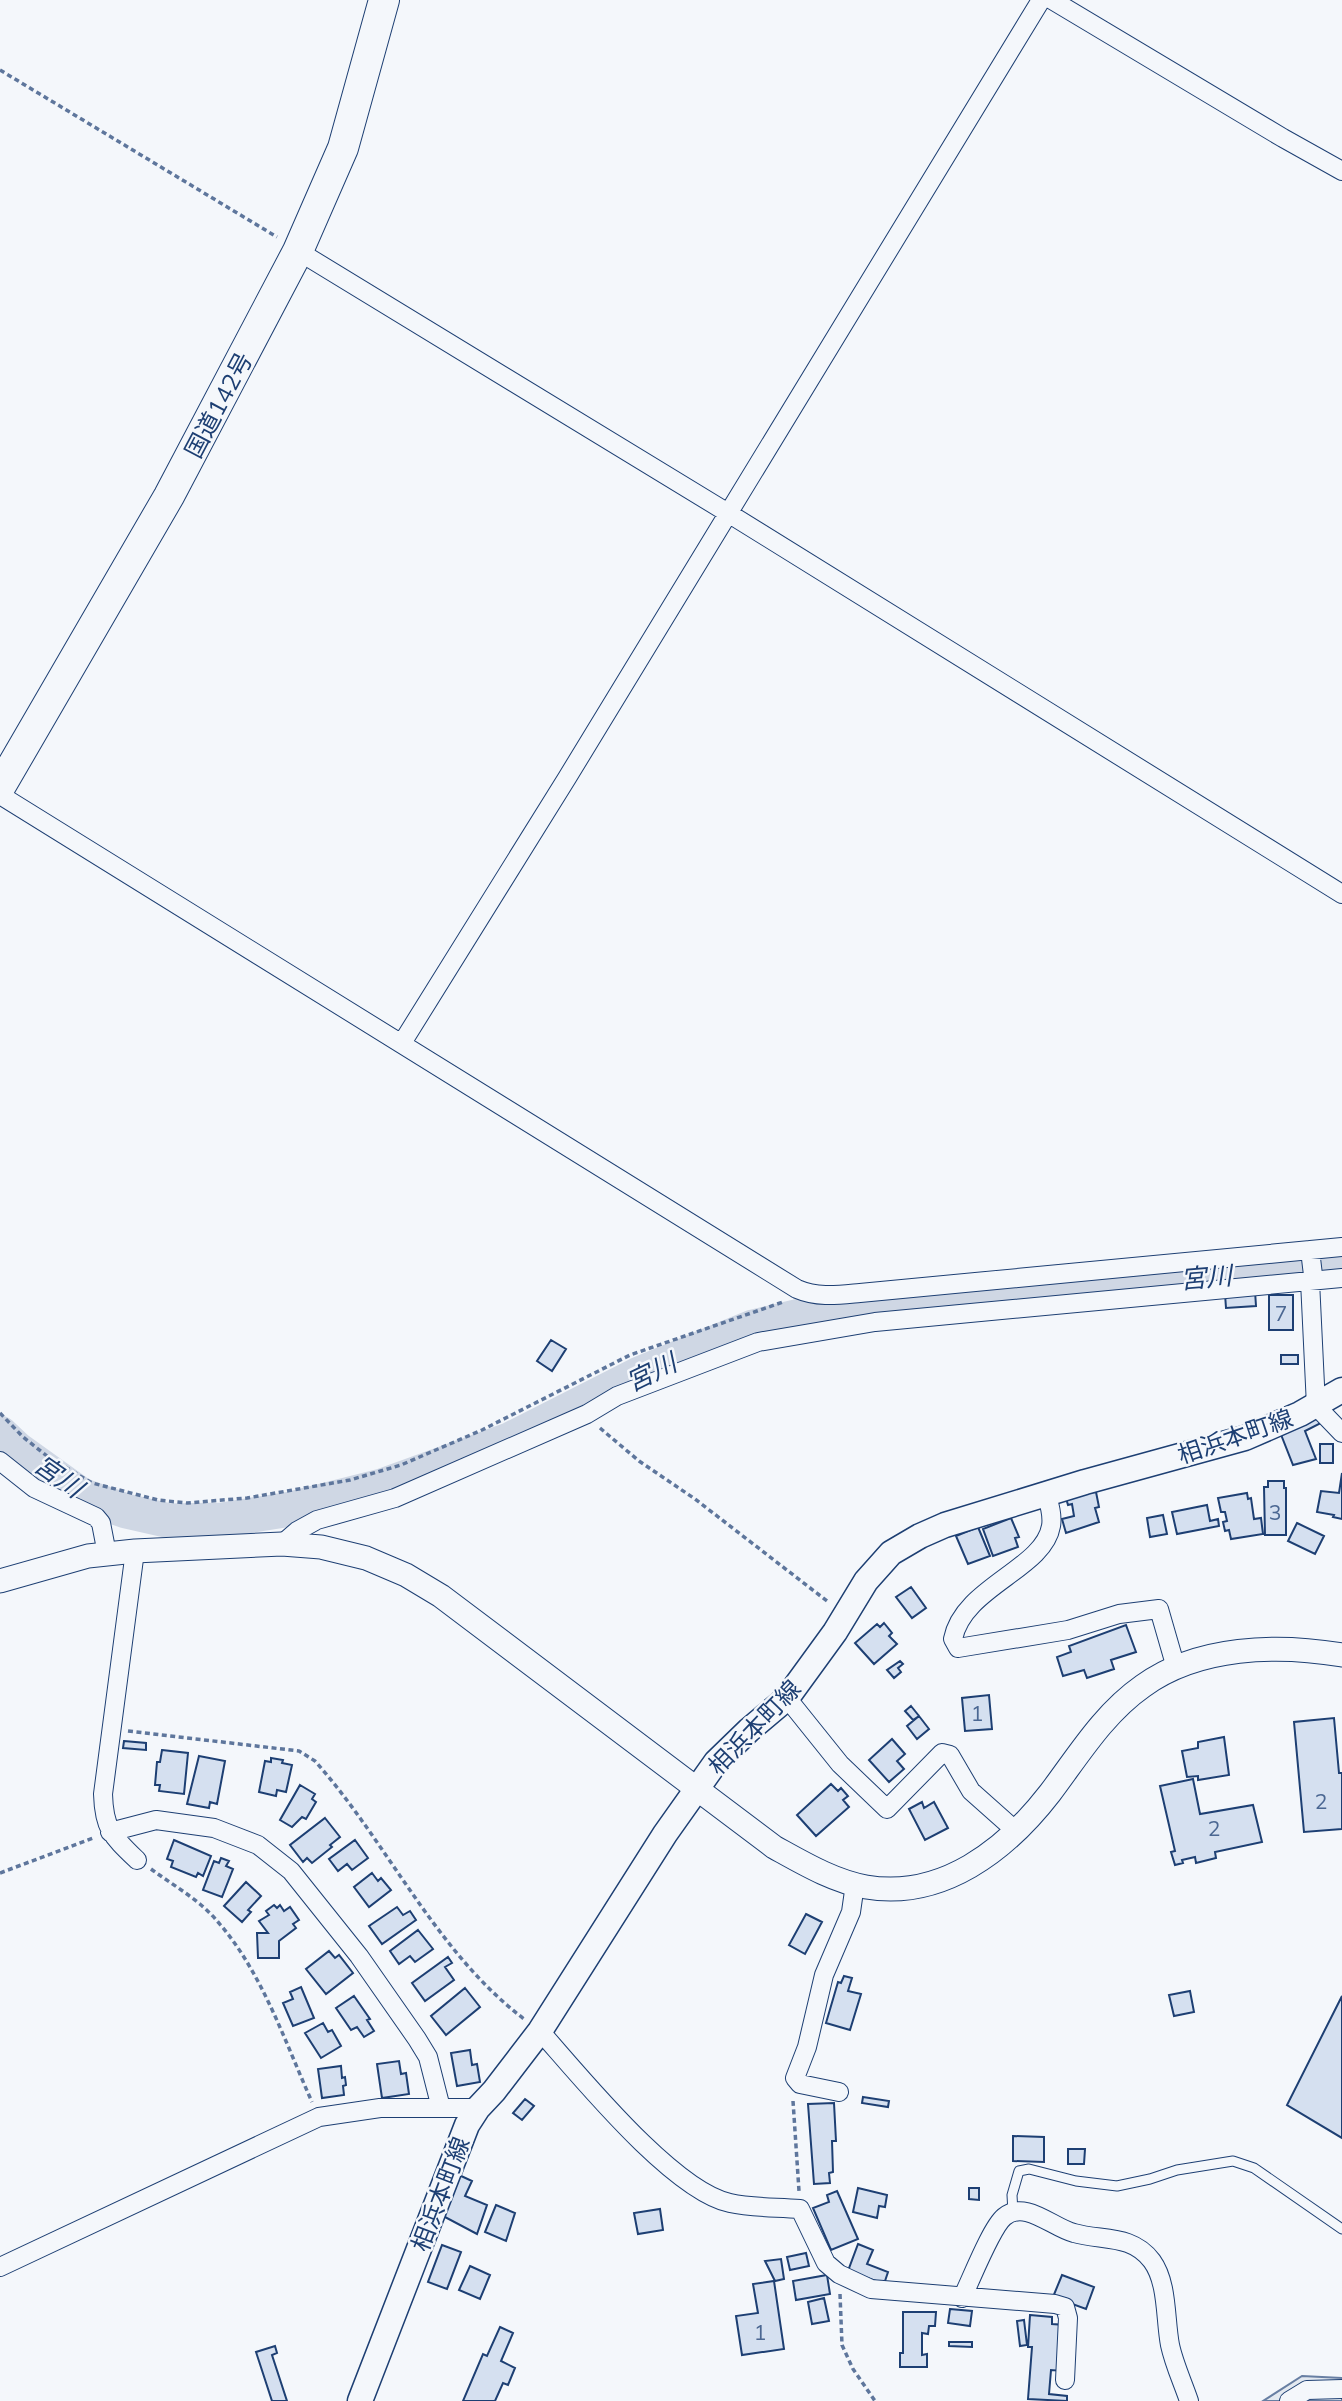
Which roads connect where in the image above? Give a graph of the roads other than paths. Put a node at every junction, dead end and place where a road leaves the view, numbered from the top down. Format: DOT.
graph roads {
  1 [pos="384,0"];
  2 [pos="1041,0"];
  3 [pos="1052,0"];
  4 [pos="1342,171"];
  5 [pos="298,251"];
  6 [pos="728,513"];
  7 [pos="0,787"];
  8 [pos="0,795"];
  9 [pos="1342,894"];
  10 [pos="402,1043"];
  11 [pos="1342,1247"];
  12 [pos="1310,1253"];
  13 [pos="1312,1278"];
  14 [pos="1342,1278"];
  15 [pos="1342,1390"];
  16 [pos="1316,1406"];
  17 [pos="1342,1433"];
  18 [pos="0,1461"];
  19 [pos="1046,1493"];
  20 [pos="282,1544"];
  21 [pos="135,1551"];
  22 [pos="107,1554"];
  23 [pos="0,1581"];
  24 [pos="1342,1655"];
  25 [pos="1176,1668"];
  26 [pos="787,1698"];
  27 [pos="699,1789"];
  28 [pos="1016,1831"];
  29 [pos="110,1832"];
  30 [pos="137,1860"];
  31 [pos="855,1884"];
  32 [pos="540,2031"];
  33 [pos="839,2092"];
  34 [pos="441,2108"];
  35 [pos="478,2108"];
  36 [pos="1013,2213"];
  37 [pos="1342,2230"];
  38 [pos="0,2267"];
  39 [pos="962,2298"];
  40 [pos="1065,2380"];
  41 [pos="1342,2389"];
  42 [pos="365,2399"];
  43 [pos="1189,2401"];
  44 [pos="1289,2401"];
  1 -- 5 [label="highway, 国道142号"];
  2 -- 6 [label="street"];
  3 -- 4 [label="street"];
  5 -- 6 [label="street"];
  5 -- 7 [label="highway, 国道142号"];
  6 -- 9 [label="street"];
  6 -- 10 [label="street"];
  8 -- 10 [label="street"];
  10 -- 12 [label="street"];
  11 -- 12 [label="street"];
  12 -- 13 [label="street"];
  13 -- 14 [label="street"];
  13 -- 16 [label="street"];
  13 -- 20 [label="street"];
  15 -- 16 [label="main road, 相浜本町線"];
  16 -- 17 [label="street"];
  16 -- 19 [label="main road, 相浜本町線"];
  18 -- 22 [label="street"];
  19 -- 25 [label="street"];
  19 -- 26 [label="main road, 相浜本町線"];
  20 -- 21 [label="street"];
  20 -- 27 [label="street"];
  21 -- 22 [label="street"];
  21 -- 29 [label="street"];
  22 -- 23 [label="street"];
  24 -- 25 [label="street"];
  25 -- 28 [label="street"];
  26 -- 27 [label="main road, 相浜本町線"];
  26 -- 28 [label="street"];
  27 -- 31 [label="street"];
  27 -- 32 [label="main road, 相浜本町線"];
  28 -- 31 [label="street"];
  29 -- 30 [label="street"];
  29 -- 34 [label="street"];
  31 -- 33 [label="street"];
  32 -- 35 [label="main road, 相浜本町線"];
  32 -- 39 [label="street"];
  34 -- 35 [label="street"];
  34 -- 38 [label="street"];
  35 -- 42 [label="main road, 相浜本町線"];
  36 -- 37 [label="lane"];
  36 -- 39 [label="street"];
  36 -- 43 [label="street"];
  39 -- 40 [label="street"];
  41 -- 44 [label="street"];
}
